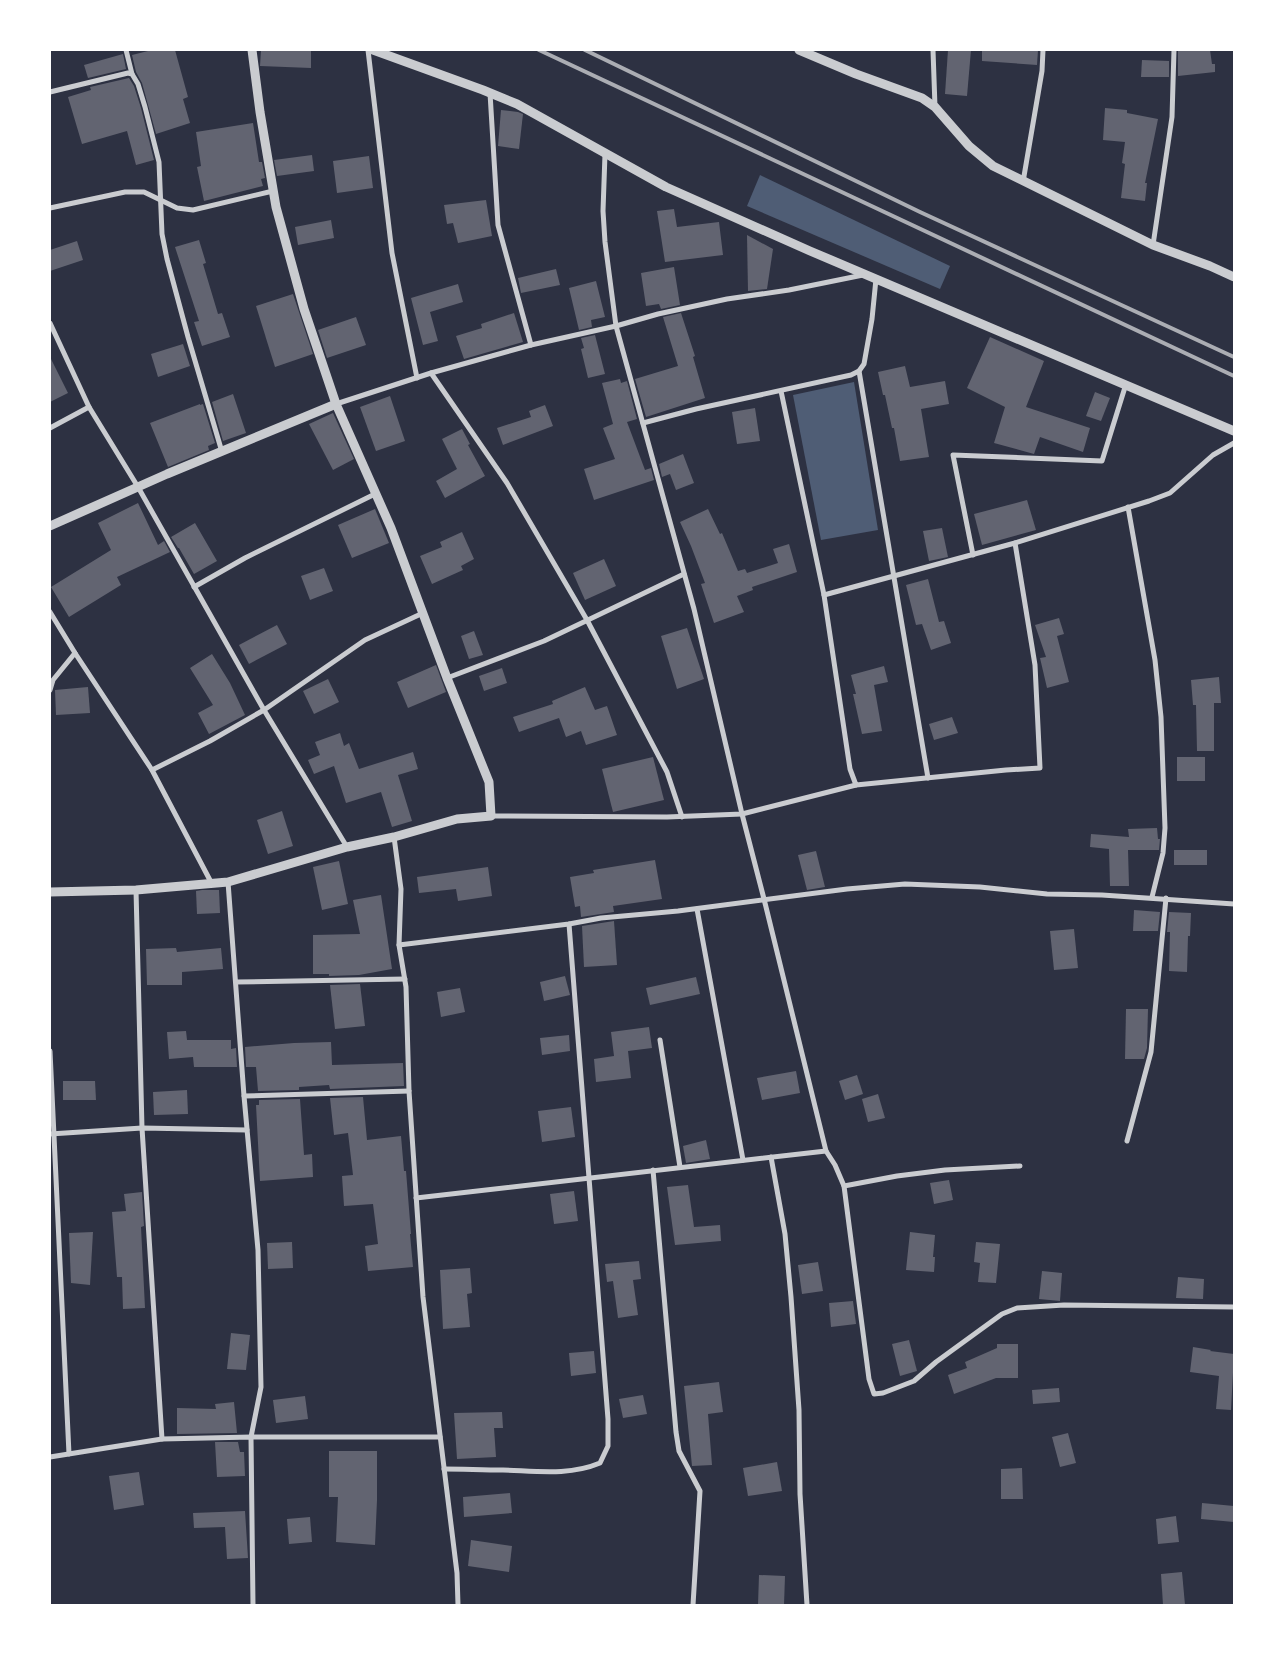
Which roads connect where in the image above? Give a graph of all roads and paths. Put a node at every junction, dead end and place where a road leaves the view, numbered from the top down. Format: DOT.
graph roads {
  1 [pos="126,50"];
  2 [pos="252,50"];
  3 [pos="368,50"];
  4 [pos="373,50"];
  5 [pos="802,50"];
  6 [pos="933,50"];
  7 [pos="1043,50"];
  8 [pos="1174,50"];
  9 [pos="132,74"];
  10 [pos="50,92"];
  11 [pos="490,93"];
  12 [pos="935,107"];
  13 [pos="605,154"];
  14 [pos="1023,182"];
  15 [pos="273,191"];
  16 [pos="161,200"];
  17 [pos="50,208"];
  18 [pos="1153,245"];
  19 [pos="866,275"];
  20 [pos="1234,277"];
  21 [pos="876,278"];
  22 [pos="50,323"];
  23 [pos="616,326"];
  24 [pos="531,345"];
  25 [pos="859,370"];
  26 [pos="431,373"];
  27 [pos="417,378"];
  28 [pos="1126,384"];
  29 [pos="781,391"];
  30 [pos="336,404"];
  31 [pos="89,407"];
  32 [pos="643,423"];
  33 [pos="50,428"];
  34 [pos="1234,431"];
  35 [pos="1234,443"];
  36 [pos="222,452"];
  37 [pos="138,487"];
  38 [pos="375,494"];
  39 [pos="1128,507"];
  40 [pos="50,526"];
  41 [pos="1015,543"];
  42 [pos="973,554"];
  43 [pos="684,574"];
  44 [pos="895,576"];
  45 [pos="194,587"];
  46 [pos="824,595"];
  47 [pos="50,612"];
  48 [pos="423,613"];
  49 [pos="587,620"];
  50 [pos="75,653"];
  51 [pos="447,678"];
  52 [pos="50,690"];
  53 [pos="264,710"];
  54 [pos="152,770"];
  55 [pos="928,778"];
  56 [pos="856,785"];
  57 [pos="742,814"];
  58 [pos="491,816"];
  59 [pos="682,817"];
  60 [pos="394,837"];
  61 [pos="347,847"];
  62 [pos="228,882"];
  63 [pos="213,884"];
  64 [pos="136,890"];
  65 [pos="50,892"];
  66 [pos="1152,897"];
  67 [pos="1166,898"];
  68 [pos="764,899"];
  69 [pos="1234,904"];
  70 [pos="698,909"];
  71 [pos="569,924"];
  72 [pos="399,945"];
  73 [pos="405,979"];
  74 [pos="236,982"];
  75 [pos="660,1040"];
  76 [pos="50,1051"];
  77 [pos="409,1091"];
  78 [pos="244,1096"];
  79 [pos="142,1128"];
  80 [pos="247,1130"];
  81 [pos="52,1134"];
  82 [pos="1126,1141"];
  83 [pos="826,1151"];
  84 [pos="771,1157"];
  85 [pos="743,1160"];
  86 [pos="1020,1166"];
  87 [pos="680,1167"];
  88 [pos="653,1170"];
  89 [pos="590,1177"];
  90 [pos="844,1186"];
  91 [pos="416,1198"];
  92 [pos="1234,1307"];
  93 [pos="251,1437"];
  94 [pos="440,1437"];
  95 [pos="162,1439"];
  96 [pos="69,1454"];
  97 [pos="50,1457"];
  98 [pos="444,1469"];
  99 [pos="253,1605"];
  100 [pos="458,1605"];
  101 [pos="693,1605"];
  102 [pos="807,1605"];
  1 -- 9 [label="street"];
  2 -- 15 [label="street"];
  3 -- 27 [label="street"];
  4 -- 11 [label="street"];
  5 -- 12 [label="street"];
  6 -- 12 [label="street"];
  7 -- 14 [label="street"];
  8 -- 18 [label="street"];
  9 -- 10 [label="street"];
  9 -- 16 [label="street"];
  11 -- 13 [label="street"];
  11 -- 24 [label="street"];
  12 -- 14 [label="street"];
  13 -- 19 [label="street"];
  13 -- 23 [label="street"];
  14 -- 18 [label="street"];
  15 -- 16 [label="street"];
  15 -- 30 [label="street"];
  16 -- 17 [label="street"];
  16 -- 36 [label="street"];
  18 -- 20 [label="street"];
  19 -- 21 [label="street"];
  19 -- 23 [label="street"];
  21 -- 25 [label="street"];
  21 -- 28 [label="street"];
  22 -- 31 [label="street"];
  23 -- 24 [label="street"];
  23 -- 32 [label="street"];
  24 -- 26 [label="street"];
  25 -- 29 [label="street"];
  25 -- 44 [label="street"];
  26 -- 27 [label="street"];
  26 -- 49 [label="street"];
  27 -- 30 [label="street"];
  28 -- 34 [label="street"];
  28 -- 42 [label="street"];
  29 -- 32 [label="street"];
  29 -- 46 [label="street"];
  30 -- 36 [label="street"];
  30 -- 38 [label="street"];
  31 -- 33 [label="street"];
  31 -- 37 [label="street"];
  32 -- 43 [label="street"];
  35 -- 39 [label="street"];
  36 -- 37 [label="street"];
  37 -- 40 [label="street"];
  37 -- 45 [label="street"];
  38 -- 45 [label="street"];
  38 -- 48 [label="street"];
  39 -- 41 [label="street"];
  39 -- 66 [label="street"];
  41 -- 42 [label="street"];
  41 -- 55 [label="street"];
  42 -- 44 [label="street"];
  43 -- 49 [label="street"];
  43 -- 57 [label="street"];
  44 -- 46 [label="street"];
  44 -- 55 [label="street"];
  45 -- 53 [label="street"];
  46 -- 56 [label="street"];
  47 -- 50 [label="street"];
  48 -- 51 [label="street"];
  48 -- 53 [label="street"];
  49 -- 51 [label="street"];
  49 -- 59 [label="street"];
  50 -- 52 [label="street"];
  50 -- 54 [label="street"];
  51 -- 58 [label="street"];
  53 -- 54 [label="street"];
  53 -- 61 [label="street"];
  54 -- 63 [label="street"];
  55 -- 56 [label="street"];
  56 -- 57 [label="street"];
  57 -- 59 [label="street"];
  57 -- 68 [label="street"];
  58 -- 59 [label="street"];
  58 -- 60 [label="street"];
  60 -- 61 [label="street"];
  60 -- 72 [label="street"];
  61 -- 62 [label="street"];
  62 -- 63 [label="street"];
  62 -- 74 [label="street"];
  63 -- 64 [label="street"];
  64 -- 65 [label="street"];
  64 -- 79 [label="street"];
  66 -- 67 [label="street"];
  66 -- 68 [label="street"];
  67 -- 69 [label="street"];
  67 -- 82 [label="street"];
  68 -- 70 [label="street"];
  68 -- 83 [label="street"];
  70 -- 71 [label="street"];
  70 -- 85 [label="street"];
  71 -- 72 [label="street"];
  71 -- 89 [label="street"];
  72 -- 73 [label="street"];
  73 -- 74 [label="street"];
  73 -- 77 [label="street"];
  74 -- 78 [label="street"];
  75 -- 87 [label="street"];
  76 -- 81 [label="street"];
  77 -- 78 [label="street"];
  77 -- 91 [label="street"];
  78 -- 80 [label="street"];
  79 -- 80 [label="street"];
  79 -- 81 [label="street"];
  79 -- 95 [label="street"];
  80 -- 93 [label="street"];
  81 -- 96 [label="street"];
  83 -- 84 [label="street"];
  83 -- 90 [label="street"];
  84 -- 85 [label="street"];
  84 -- 102 [label="street"];
  85 -- 87 [label="street"];
  86 -- 90 [label="street"];
  87 -- 88 [label="street"];
  88 -- 89 [label="street"];
  88 -- 101 [label="street"];
  89 -- 91 [label="street"];
  89 -- 98 [label="street"];
  90 -- 92 [label="street"];
  91 -- 94 [label="street"];
  93 -- 94 [label="street"];
  93 -- 95 [label="street"];
  93 -- 99 [label="street"];
  94 -- 98 [label="street"];
  95 -- 96 [label="street"];
  96 -- 97 [label="street"];
  98 -- 100 [label="street"];
}
